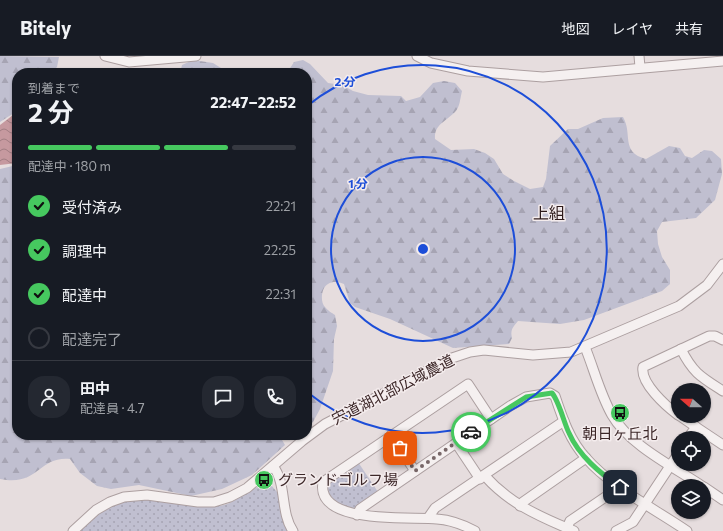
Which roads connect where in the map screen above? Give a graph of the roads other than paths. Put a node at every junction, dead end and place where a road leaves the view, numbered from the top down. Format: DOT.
graph roads {
  1 [pos="105,56"];
  2 [pos="196,56"];
  3 [pos="417,56"];
  4 [pos="639,56"];
  5 [pos="151,59"];
  6 [pos="723,61"];
  7 [pos="640,67"];
  8 [pos="723,264"];
  9 [pos="723,340"];
  10 [pos="586,347"];
  11 [pos="681,349"];
  12 [pos="723,391"];
  13 [pos="671,409"];
  14 [pos="490,419"];
  15 [pos="564,421"];
  16 [pos="690,423"];
  17 [pos="696,427"];
  18 [pos="693,431"];
  19 [pos="312,434"];
  20 [pos="391,435"];
  21 [pos="305,440"];
  22 [pos="456,443"];
  23 [pos="723,445"];
  24 [pos="586,458"];
  25 [pos="671,465"];
  26 [pos="273,466"];
  27 [pos="415,471"];
  28 [pos="680,471"];
  29 [pos="482,478"];
  30 [pos="691,479"];
  31 [pos="620,487"];
  32 [pos="711,492"];
  33 [pos="723,500"];
  34 [pos="646,504"];
  35 [pos="520,506"];
  36 [pos="357,515"];
  37 [pos="428,518"];
  38 [pos="571,530"];
  39 [pos="623,530"];
  40 [pos="73,531"];
  41 [pos="293,531"];
  42 [pos="475,531"];
  43 [pos="687,531"];
  1 -- 5 [label="street"];
  2 -- 5 [label="street"];
  3 -- 7 [label="street"];
  4 -- 7 [label="street"];
  6 -- 7 [label="street"];
  8 -- 10 [label="street, 宍道湖北部広域農道"];
  9 -- 11 [label="street"];
  10 -- 19 [label="street, 宍道湖北部広域農道"];
  10 -- 25 [label="street"];
  11 -- 12 [label="street"];
  11 -- 13 [label="street"];
  14 -- 15 [label="street"];
  14 -- 20 [label="street"];
  14 -- 22 [label="street"];
  15 -- 24 [label="street"];
  15 -- 29 [label="street"];
  16 -- 17 [label="street"];
  17 -- 18 [label="street"];
  17 -- 23 [label="street"];
  20 -- 27 [label="street"];
  20 -- 36 [label="street"];
  21 -- 26 [label="street, 宍道湖北部広域農道"];
  22 -- 27 [label="street"];
  22 -- 29 [label="street"];
  24 -- 31 [label="street"];
  24 -- 35 [label="street"];
  25 -- 34 [label="street"];
  26 -- 40 [label="street, 宍道湖北部広域農道"];
  26 -- 41 [label="street"];
  27 -- 36 [label="street"];
  28 -- 30 [label="street"];
  29 -- 35 [label="street"];
  29 -- 37 [label="street"];
  31 -- 34 [label="street"];
  31 -- 38 [label="street"];
  32 -- 33 [label="street"];
  34 -- 39 [label="street"];
  34 -- 43 [label="street"];
  35 -- 38 [label="street"];
  36 -- 37 [label="street"];
  37 -- 42 [label="street"];
}
